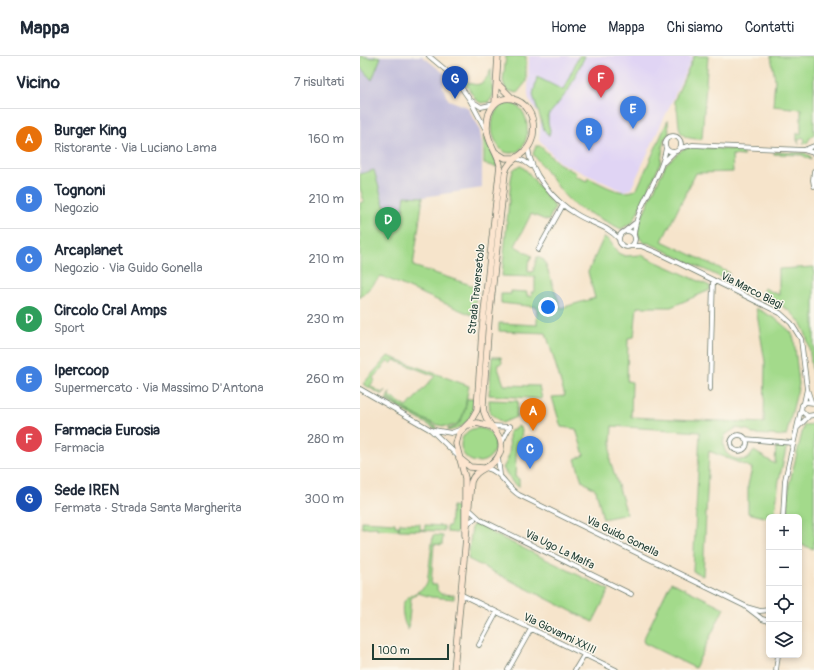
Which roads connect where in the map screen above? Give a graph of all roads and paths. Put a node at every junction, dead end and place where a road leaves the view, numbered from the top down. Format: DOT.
graph roads {
  1 [pos="429,56"];
  2 [pos="498,56"];
  3 [pos="498,84"];
  4 [pos="512,98"];
  5 [pos="470,100"];
  6 [pos="495,104"];
  7 [pos="487,132"];
  8 [pos="680,139"];
  9 [pos="692,145"];
  10 [pos="814,146"];
  11 [pos="528,148"];
  12 [pos="666,148"];
  13 [pos="680,148"];
  14 [pos="804,150"];
  15 [pos="495,152"];
  16 [pos="674,152"];
  17 [pos="814,152"];
  18 [pos="516,158"];
  19 [pos="662,164"];
  20 [pos="532,166"];
  21 [pos="814,171"];
  22 [pos="814,186"];
  23 [pos="563,205"];
  24 [pos="635,223"];
  25 [pos="611,232"];
  26 [pos="623,232"];
  27 [pos="634,234"];
  28 [pos="619,239"];
  29 [pos="636,240"];
  30 [pos="632,246"];
  31 [pos="641,246"];
  32 [pos="538,250"];
  33 [pos="713,280"];
  34 [pos="360,389"];
  35 [pos="710,389"];
  36 [pos="807,389"];
  37 [pos="813,402"];
  38 [pos="804,403"];
  39 [pos="801,410"];
  40 [pos="814,414"];
  41 [pos="809,416"];
  42 [pos="490,426"];
  43 [pos="465,427"];
  44 [pos="797,429"];
  45 [pos="431,430"];
  46 [pos="745,439"];
  47 [pos="793,443"];
  48 [pos="501,445"];
  49 [pos="499,455"];
  50 [pos="458,456"];
  51 [pos="483,468"];
  52 [pos="500,475"];
  53 [pos="783,514"];
  54 [pos="468,515"];
  55 [pos="465,535"];
  56 [pos="460,594"];
  57 [pos="631,594"];
  58 [pos="744,606"];
  59 [pos="766,610"];
  60 [pos="760,611"];
  61 [pos="497,612"];
  62 [pos="766,613"];
  63 [pos="766,620"];
  64 [pos="531,628"];
  65 [pos="479,645"];
  66 [pos="584,654"];
  67 [pos="778,658"];
  68 [pos="454,670"];
  69 [pos="508,670"];
  70 [pos="576,670"];
  71 [pos="616,670"];
  72 [pos="776,670"];
  1 -- 5 [label="street"];
  2 -- 3 [label="main road"];
  3 -- 4 [label="main road"];
  3 -- 6 [label="main road"];
  4 -- 6 [label="main road"];
  4 -- 11 [label="main road"];
  5 -- 6 [label="street"];
  5 -- 7 [label="street"];
  6 -- 7 [label="main road"];
  7 -- 15 [label="main road, Strada Traversetolo"];
  8 -- 9 [label="street"];
  8 -- 12 [label="street"];
  8 -- 13 [label="street"];
  9 -- 13 [label="street"];
  9 -- 14 [label="street"];
  10 -- 14 [label="street"];
  11 -- 18 [label="main road, Strada Traversetolo"];
  11 -- 20 [label="street"];
  12 -- 16 [label="street"];
  12 -- 19 [label="street"];
  13 -- 16 [label="street"];
  14 -- 17 [label="street"];
  15 -- 18 [label="main road"];
  15 -- 43 [label="main road, Strada Traversetolo"];
  16 -- 19 [label="street"];
  18 -- 20 [label="street"];
  18 -- 42 [label="main road, Strada Traversetolo"];
  19 -- 24 [label="street"];
  20 -- 23 [label="street"];
  21 -- 22 [label="street"];
  23 -- 25 [label="street"];
  23 -- 32 [label="street"];
  24 -- 26 [label="street"];
  24 -- 27 [label="street"];
  25 -- 26 [label="street"];
  25 -- 28 [label="street"];
  26 -- 27 [label="street"];
  26 -- 28 [label="street"];
  27 -- 29 [label="street"];
  28 -- 30 [label="street"];
  29 -- 30 [label="street"];
  29 -- 31 [label="street, Via Marco Biagi"];
  30 -- 31 [label="street, Via Marco Biagi"];
  31 -- 33 [label="street, Via Marco Biagi"];
  33 -- 35 [label="street"];
  33 -- 36 [label="street, Via Marco Biagi"];
  34 -- 45 [label="street"];
  36 -- 37 [label="street, Via Marco Biagi"];
  36 -- 38 [label="street, Via Marco Biagi"];
  37 -- 38 [label="street"];
  38 -- 39 [label="street, Via Marco Biagi"];
  39 -- 41 [label="street"];
  39 -- 44 [label="street, Via Marco Biagi"];
  40 -- 41 [label="street"];
  41 -- 44 [label="street"];
  42 -- 43 [label="main road"];
  42 -- 48 [label="main road, Strada Traversetolo"];
  42 -- 48 [label="street"];
  43 -- 45 [label="street"];
  43 -- 50 [label="main road, Strada Traversetolo"];
  44 -- 47 [label="street, Via Marco Biagi"];
  45 -- 50 [label="street"];
  46 -- 47 [label="street"];
  47 -- 53 [label="street, Via Marco Biagi"];
  48 -- 49 [label="main road"];
  49 -- 51 [label="main road, Strada Traversetolo"];
  49 -- 52 [label="street"];
  50 -- 51 [label="main road"];
  50 -- 54 [label="main road, Strada Traversetolo"];
  51 -- 52 [label="street, Via Guido Gonella"];
  51 -- 54 [label="main road, Strada Traversetolo"];
  52 -- 58 [label="street, Via Guido Gonella"];
  54 -- 55 [label="main road, Strada Traversetolo"];
  54 -- 55 [label="main road, Strada Traversetolo"];
  54 -- 57 [label="street, Via Ugo La Malfa"];
  55 -- 56 [label="main road, Strada Traversetolo"];
  56 -- 61 [label="street, Via Giovanni XXIII"];
  56 -- 68 [label="main road, Strada Traversetolo"];
  58 -- 60 [label="street, Via Guido Gonella"];
  58 -- 63 [label="street, Via Guido Gonella"];
  59 -- 60 [label="street, Via Guido Gonella"];
  60 -- 62 [label="street, Via Guido Gonella"];
  61 -- 64 [label="street, Via Giovanni XXIII"];
  61 -- 65 [label="street"];
  64 -- 66 [label="street, Via Giovanni XXIII"];
  64 -- 69 [label="street"];
  66 -- 70 [label="street"];
  66 -- 71 [label="street, Via Giovanni XXIII"];
  67 -- 72 [label="street"];
}
